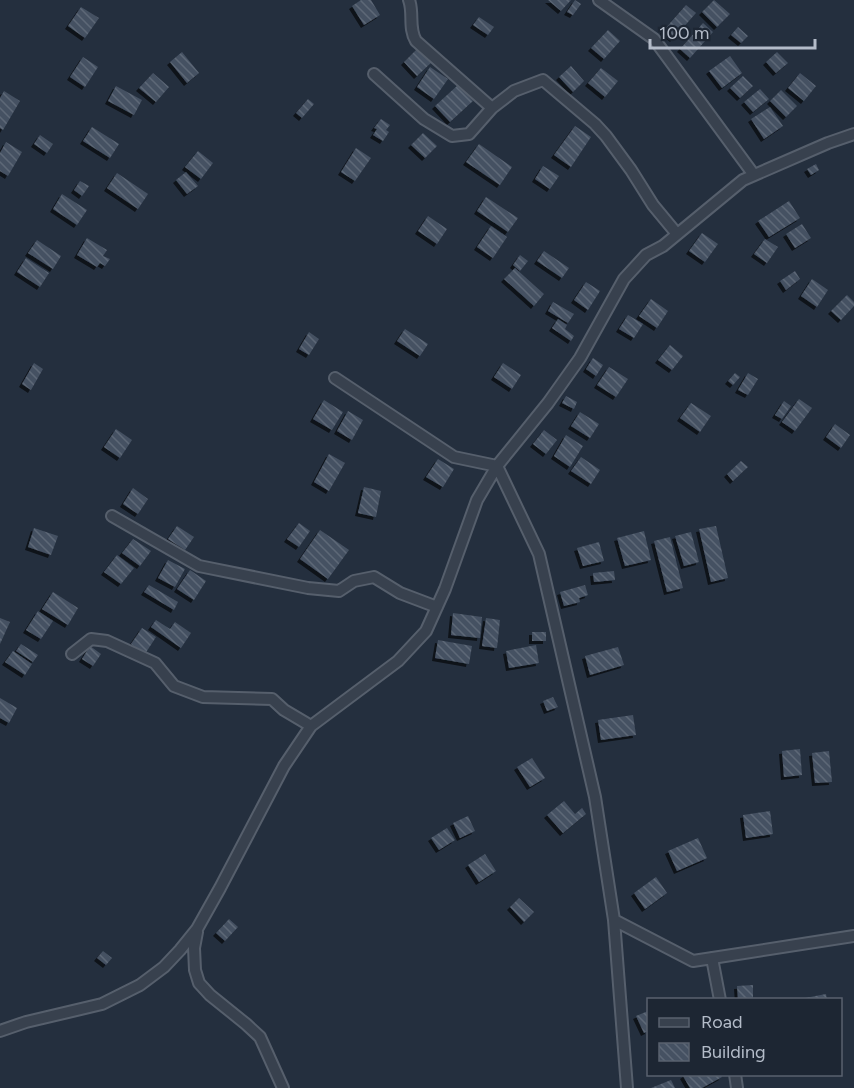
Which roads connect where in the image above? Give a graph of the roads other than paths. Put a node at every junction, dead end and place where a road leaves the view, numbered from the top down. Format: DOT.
graph roads {
  1 [pos="409,0"];
  2 [pos="599,0"];
  3 [pos="374,74"];
  4 [pos="492,108"];
  5 [pos="854,134"];
  6 [pos="754,175"];
  7 [pos="677,234"];
  8 [pos="335,378"];
  9 [pos="496,466"];
  10 [pos="112,516"];
  11 [pos="437,607"];
  12 [pos="72,654"];
  13 [pos="311,726"];
  14 [pos="614,920"];
  15 [pos="197,929"];
  16 [pos="854,936"];
  17 [pos="712,958"];
  18 [pos="720,998"];
  19 [pos="0,1031"];
  20 [pos="283,1088"];
  21 [pos="627,1088"];
  1 -- 4 [label="street"];
  2 -- 6 [label="street"];
  3 -- 4 [label="street"];
  4 -- 7 [label="street"];
  5 -- 6 [label="street"];
  6 -- 7 [label="street"];
  7 -- 9 [label="street"];
  8 -- 9 [label="street"];
  9 -- 11 [label="street"];
  9 -- 14 [label="street"];
  10 -- 11 [label="street"];
  11 -- 13 [label="street"];
  12 -- 13 [label="street"];
  13 -- 15 [label="street"];
  14 -- 17 [label="street"];
  14 -- 21 [label="street"];
  15 -- 19 [label="street"];
  15 -- 20 [label="street"];
  16 -- 17 [label="street"];
  17 -- 18 [label="street"];
}
